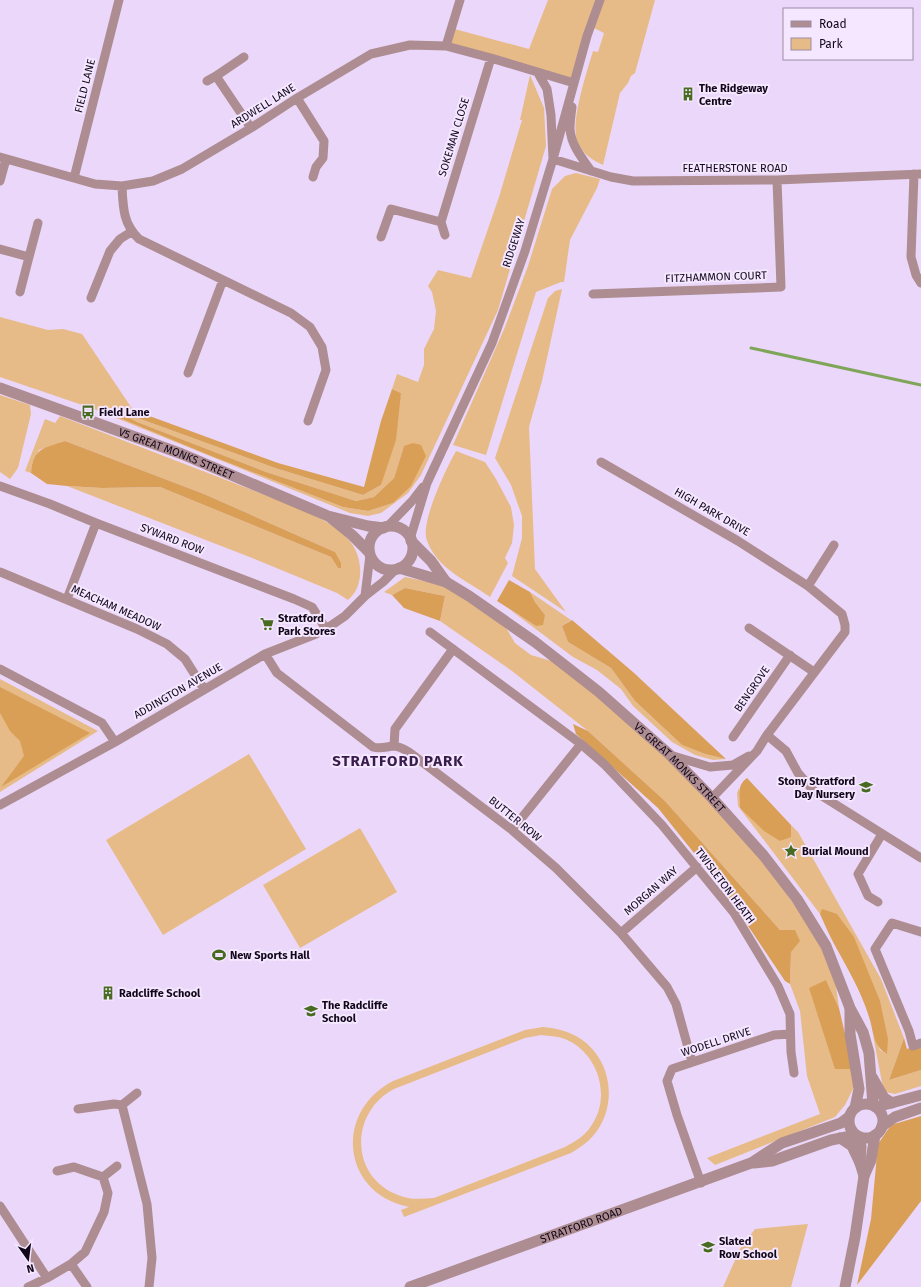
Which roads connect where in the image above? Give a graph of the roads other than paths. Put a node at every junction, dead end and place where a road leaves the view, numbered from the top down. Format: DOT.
graph roads {
  1 [pos="119,0"];
  2 [pos="460,0"];
  3 [pos="600,0"];
  4 [pos="446,46"];
  5 [pos="244,57"];
  6 [pos="490,58"];
  7 [pos="538,73"];
  8 [pos="216,76"];
  9 [pos="207,81"];
  10 [pos="574,83"];
  11 [pos="296,98"];
  12 [pos="251,128"];
  13 [pos="3,158"];
  14 [pos="553,159"];
  15 [pos="591,171"];
  16 [pos="917,174"];
  17 [pos="313,177"];
  18 [pos="74,178"];
  19 [pos="777,180"];
  20 [pos="0,181"];
  21 [pos="122,186"];
  22 [pos="441,222"];
  23 [pos="38,223"];
  24 [pos="131,232"];
  25 [pos="445,235"];
  26 [pos="381,237"];
  27 [pos="0,248"];
  28 [pos="29,257"];
  29 [pos="223,280"];
  30 [pos="921,283"];
  31 [pos="20,292"];
  32 [pos="593,294"];
  33 [pos="91,298"];
  34 [pos="188,373"];
  35 [pos="0,388"];
  36 [pos="308,421"];
  37 [pos="601,462"];
  38 [pos="427,483"];
  39 [pos="0,486"];
  40 [pos="328,516"];
  41 [pos="96,523"];
  42 [pos="385,528"];
  43 [pos="411,540"];
  44 [pos="834,545"];
  45 [pos="370,554"];
  46 [pos="398,569"];
  47 [pos="0,572"];
  48 [pos="446,582"];
  49 [pos="808,586"];
  50 [pos="365,596"];
  51 [pos="67,599"];
  52 [pos="749,628"];
  53 [pos="326,629"];
  54 [pos="430,632"];
  55 [pos="454,649"];
  56 [pos="265,654"];
  57 [pos="790,655"];
  58 [pos="0,669"];
  59 [pos="814,672"];
  60 [pos="204,688"];
  61 [pos="767,735"];
  62 [pos="733,737"];
  63 [pos="115,742"];
  64 [pos="581,744"];
  65 [pos="394,746"];
  66 [pos="757,751"];
  67 [pos="669,754"];
  68 [pos="712,798"];
  69 [pos="0,804"];
  70 [pos="512,830"];
  71 [pos="882,834"];
  72 [pos="921,858"];
  73 [pos="697,867"];
  74 [pos="878,902"];
  75 [pos="921,932"];
  76 [pos="621,933"];
  77 [pos="850,1008"];
  78 [pos="790,1034"];
  79 [pos="921,1043"];
  80 [pos="692,1062"];
  81 [pos="794,1072"];
  82 [pos="871,1074"];
  83 [pos="137,1093"];
  84 [pos="921,1095"];
  85 [pos="892,1103"];
  86 [pos="122,1105"];
  87 [pos="875,1106"];
  88 [pos="921,1108"];
  89 [pos="78,1109"];
  90 [pos="852,1113"];
  91 [pos="879,1131"];
  92 [pos="858,1136"];
  93 [pos="840,1138"];
  94 [pos="752,1163"];
  95 [pos="860,1163"];
  96 [pos="117,1166"];
  97 [pos="57,1171"];
  98 [pos="864,1176"];
  99 [pos="103,1177"];
  100 [pos="701,1182"];
  101 [pos="0,1206"];
  102 [pos="71,1264"];
  103 [pos="47,1278"];
  104 [pos="28,1287"];
  105 [pos="87,1287"];
  106 [pos="149,1287"];
  107 [pos="410,1287"];
  108 [pos="845,1287"];
  1 -- 18 [label="street, FIELD LANE"];
  2 -- 4 [label="street"];
  3 -- 10 [label="street, RIDGEWAY"];
  4 -- 6 [label="street, ARDWELL LANE"];
  4 -- 11 [label="street, ARDWELL LANE"];
  5 -- 8 [label="street"];
  6 -- 7 [label="street, ARDWELL LANE"];
  6 -- 22 [label="street, SOKEMAN CLOSE"];
  7 -- 10 [label="street, ARDWELL LANE"];
  7 -- 14 [label="street"];
  8 -- 9 [label="street"];
  8 -- 12 [label="street"];
  10 -- 14 [label="street, RIDGEWAY"];
  10 -- 15 [label="street"];
  11 -- 12 [label="street, ARDWELL LANE"];
  11 -- 17 [label="street"];
  12 -- 21 [label="street, ARDWELL LANE"];
  13 -- 18 [label="street, ARDWELL LANE"];
  13 -- 20 [label="street"];
  14 -- 15 [label="street, FEATHERSTONE ROAD"];
  14 -- 38 [label="street, RIDGEWAY"];
  15 -- 19 [label="street, FEATHERSTONE ROAD"];
  16 -- 19 [label="street, FEATHERSTONE ROAD"];
  16 -- 30 [label="street"];
  18 -- 21 [label="street, ARDWELL LANE"];
  19 -- 32 [label="street, FITZHAMMON COURT"];
  21 -- 24 [label="street"];
  22 -- 25 [label="street"];
  22 -- 26 [label="street"];
  23 -- 28 [label="street"];
  24 -- 29 [label="street"];
  24 -- 33 [label="street"];
  27 -- 28 [label="street"];
  28 -- 31 [label="street"];
  29 -- 34 [label="street"];
  29 -- 36 [label="street"];
  35 -- 40 [label="street, V5 GREAT MONKS STREET"];
  37 -- 49 [label="street, HIGH PARK DRIVE"];
  38 -- 42 [label="street, RIDGEWAY"];
  38 -- 43 [label="street, RIDGEWAY"];
  39 -- 41 [label="street, SYWARD ROW"];
  40 -- 42 [label="street, V5 GREAT MONKS STREET"];
  40 -- 45 [label="street, V5 GREAT MONKS STREET"];
  41 -- 51 [label="street"];
  41 -- 53 [label="street, SYWARD ROW"];
  42 -- 43 [label="street"];
  42 -- 45 [label="street"];
  43 -- 46 [label="street"];
  43 -- 48 [label="street, V5 GREAT MONKS STREET"];
  44 -- 49 [label="street"];
  45 -- 46 [label="street"];
  45 -- 50 [label="street"];
  46 -- 48 [label="street, V5 GREAT MONKS STREET"];
  46 -- 50 [label="street, ADDINGTON AVENUE"];
  47 -- 51 [label="street, MEACHAM MEADOW"];
  48 -- 67 [label="street, V5 GREAT MONKS STREET"];
  49 -- 59 [label="street, HIGH PARK DRIVE"];
  50 -- 53 [label="street, ADDINGTON AVENUE"];
  51 -- 60 [label="street, MEACHAM MEADOW"];
  52 -- 57 [label="street"];
  53 -- 56 [label="street, ADDINGTON AVENUE"];
  54 -- 55 [label="street, TWISLETON HEATH"];
  55 -- 64 [label="street, TWISLETON HEATH"];
  55 -- 65 [label="street"];
  56 -- 60 [label="street, ADDINGTON AVENUE"];
  56 -- 65 [label="street, BUTTER ROW"];
  57 -- 59 [label="street"];
  57 -- 62 [label="street, BENGROVE"];
  58 -- 63 [label="street"];
  59 -- 61 [label="street, HIGH PARK DRIVE"];
  60 -- 63 [label="street, ADDINGTON AVENUE"];
  61 -- 66 [label="street, HIGH PARK DRIVE"];
  61 -- 71 [label="street"];
  63 -- 69 [label="street, ADDINGTON AVENUE"];
  64 -- 70 [label="street"];
  64 -- 73 [label="street, TWISLETON HEATH"];
  65 -- 70 [label="street, BUTTER ROW"];
  66 -- 67 [label="street, HIGH PARK DRIVE"];
  66 -- 68 [label="street, HIGH PARK DRIVE"];
  67 -- 68 [label="street, V5 GREAT MONKS STREET"];
  68 -- 77 [label="street, V5 GREAT MONKS STREET"];
  70 -- 76 [label="street, BUTTER ROW"];
  71 -- 72 [label="street"];
  71 -- 74 [label="street"];
  73 -- 76 [label="street, MORGAN WAY"];
  73 -- 78 [label="street, TWISLETON HEATH"];
  75 -- 79 [label="street"];
  76 -- 80 [label="street, BUTTER ROW"];
  77 -- 82 [label="street, V5 GREAT MONKS STREET"];
  77 -- 90 [label="street, V5 GREAT MONKS STREET"];
  78 -- 80 [label="street, WODELL DRIVE"];
  78 -- 81 [label="street, TWISLETON HEATH"];
  80 -- 100 [label="street, WODELL DRIVE"];
  82 -- 85 [label="street"];
  82 -- 87 [label="street, V5 GREAT MONKS STREET"];
  83 -- 86 [label="street"];
  84 -- 85 [label="street"];
  85 -- 87 [label="street"];
  86 -- 89 [label="street"];
  86 -- 106 [label="street"];
  87 -- 90 [label="street"];
  87 -- 91 [label="street"];
  88 -- 91 [label="street"];
  90 -- 92 [label="street"];
  90 -- 94 [label="street, STRATFORD ROAD"];
  91 -- 92 [label="street"];
  91 -- 98 [label="street"];
  92 -- 93 [label="street, STRATFORD ROAD"];
  92 -- 95 [label="street"];
  93 -- 94 [label="street, STRATFORD ROAD"];
  93 -- 95 [label="street"];
  94 -- 100 [label="street, STRATFORD ROAD"];
  95 -- 98 [label="street"];
  96 -- 99 [label="street"];
  97 -- 99 [label="street"];
  98 -- 108 [label="street"];
  99 -- 102 [label="street"];
  100 -- 107 [label="street, STRATFORD ROAD"];
  101 -- 103 [label="street"];
  102 -- 103 [label="street"];
  102 -- 105 [label="street"];
  103 -- 104 [label="street"];
}
